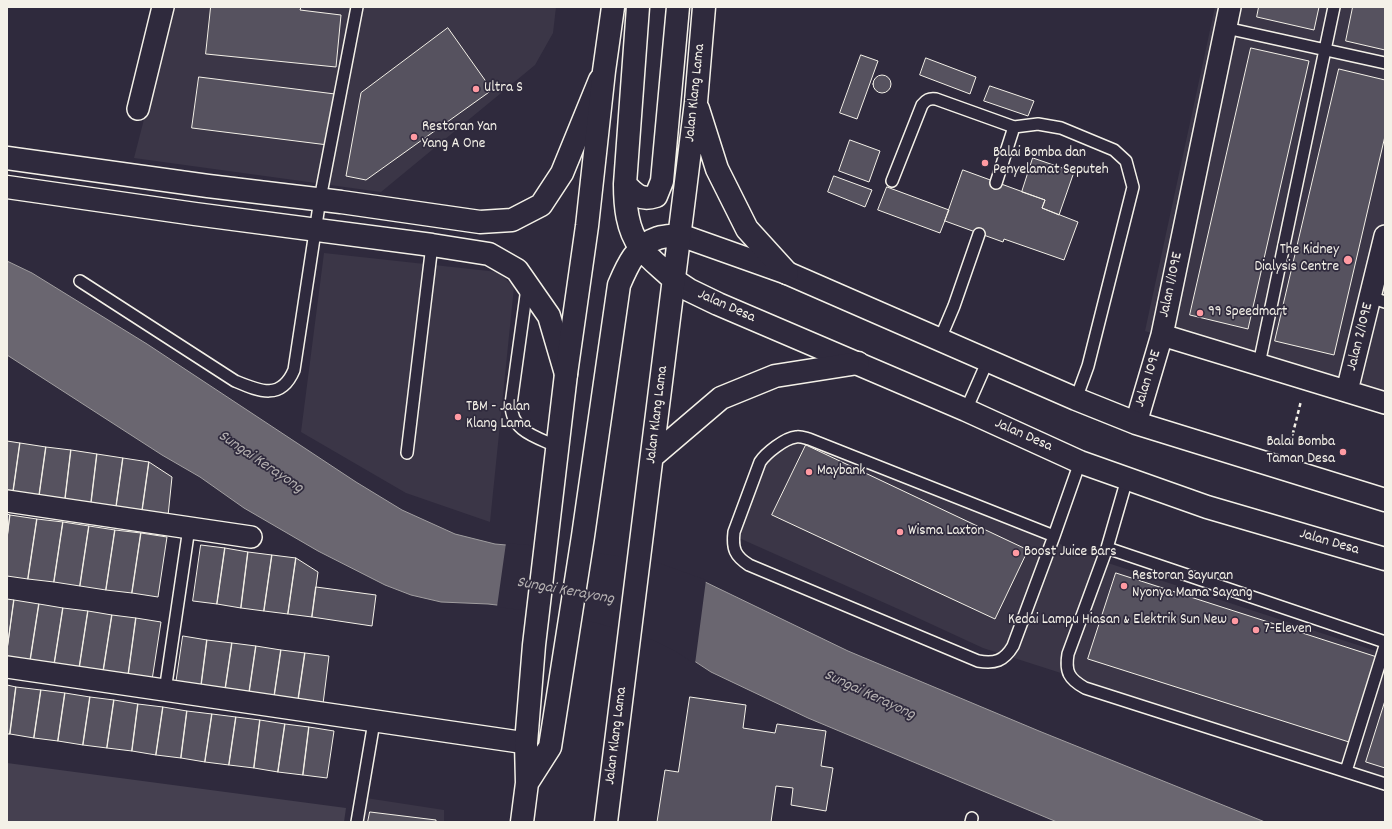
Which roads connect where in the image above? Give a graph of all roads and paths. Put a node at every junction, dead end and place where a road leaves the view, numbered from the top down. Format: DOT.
graph roads {
  1 [pos="164,7"];
  2 [pos="357,7"];
  3 [pos="613,7"];
  4 [pos="638,7"];
  5 [pos="678,7"];
  6 [pos="704,7"];
  7 [pos="1230,7"];
  8 [pos="1334,7"];
  9 [pos="1226,28"];
  10 [pos="1325,50"];
  11 [pos="1385,63"];
  12 [pos="604,71"];
  13 [pos="696,102"];
  14 [pos="138,109"];
  15 [pos="1014,126"];
  16 [pos="7,158"];
  17 [pos="892,181"];
  18 [pos="996,182"];
  19 [pos="625,184"];
  20 [pos="7,187"];
  21 [pos="320,200"];
  22 [pos="316,230"];
  23 [pos="979,234"];
  24 [pos="680,235"];
  25 [pos="1385,236"];
  26 [pos="432,245"];
  27 [pos="641,248"];
  28 [pos="787,273"];
  29 [pos="674,280"];
  30 [pos="80,281"];
  31 [pos="527,285"];
  32 [pos="1378,299"];
  33 [pos="1162,335"];
  34 [pos="940,339"];
  35 [pos="988,360"];
  36 [pos="858,363"];
  37 [pos="1259,364"];
  38 [pos="566,374"];
  39 [pos="1307,379"];
  40 [pos="1347,392"];
  41 [pos="1076,399"];
  42 [pos="1385,403"];
  43 [pos="966,410"];
  44 [pos="1136,423"];
  45 [pos="1291,442"];
  46 [pos="558,448"];
  47 [pos="407,454"];
  48 [pos="653,456"];
  49 [pos="1080,462"];
  50 [pos="1128,479"];
  51 [pos="1385,500"];
  52 [pos="7,501"];
  53 [pos="189,528"];
  54 [pos="251,536"];
  55 [pos="1054,536"];
  56 [pos="1107,548"];
  57 [pos="1385,559"];
  58 [pos="1385,642"];
  59 [pos="1385,646"];
  60 [pos="7,667"];
  61 [pos="165,691"];
  62 [pos="374,722"];
  63 [pos="526,743"];
  64 [pos="1346,771"];
  65 [pos="527,783"];
  66 [pos="1385,784"];
  67 [pos="357,822"];
  68 [pos="522,822"];
  69 [pos="606,822"];
  1 -- 14 [label="street"];
  2 -- 21 [label="lane"];
  3 -- 12 [label="main road"];
  4 -- 19 [label="main road, Jalan Desa"];
  5 -- 19 [label="main road"];
  6 -- 13 [label="main road, Jalan Klang Lama"];
  7 -- 9 [label="street, Jalan 1/109E"];
  8 -- 10 [label="lane"];
  9 -- 10 [label="lane"];
  9 -- 33 [label="street, Jalan 1/109E"];
  10 -- 11 [label="lane"];
  10 -- 37 [label="lane"];
  12 -- 21 [label="main road"];
  12 -- 38 [label="main road"];
  13 -- 24 [label="main road, Jalan Klang Lama"];
  13 -- 28 [label="main road"];
  15 -- 17 [label="lane"];
  15 -- 18 [label="lane"];
  15 -- 41 [label="lane"];
  16 -- 21 [label="main road"];
  19 -- 27 [label="main road, Jalan Desa"];
  20 -- 22 [label="main road"];
  21 -- 22 [label="lane"];
  22 -- 26 [label="main road"];
  22 -- 30 [label="lane"];
  23 -- 34 [label="lane"];
  24 -- 27 [label="main road"];
  24 -- 28 [label="main road"];
  24 -- 29 [label="main road, Jalan Klang Lama"];
  25 -- 32 [label="street, Jalan 2/109E"];
  26 -- 31 [label="main road"];
  26 -- 47 [label="lane"];
  27 -- 29 [label="main road, Jalan Desa"];
  27 -- 65 [label="main road"];
  28 -- 34 [label="main road"];
  29 -- 36 [label="main road, Jalan Desa"];
  29 -- 48 [label="main road, Jalan Klang Lama"];
  31 -- 38 [label="main road"];
  31 -- 46 [label="lane"];
  32 -- 40 [label="street, Jalan 2/109E"];
  33 -- 37 [label="street, Jalan 1/109E"];
  33 -- 44 [label="street, Jalan 109E"];
  34 -- 35 [label="main road"];
  35 -- 41 [label="main road"];
  35 -- 43 [label="lane"];
  36 -- 43 [label="main road, Jalan Desa"];
  36 -- 48 [label="main road"];
  37 -- 39 [label="street, Jalan 1/109E"];
  38 -- 46 [label="main road"];
  39 -- 40 [label="street, Jalan 1/109E"];
  39 -- 45 [label="path"];
  40 -- 42 [label="street, Jalan 1/109E"];
  41 -- 44 [label="main road"];
  43 -- 49 [label="main road, Jalan Desa"];
  44 -- 51 [label="main road"];
  46 -- 63 [label="main road"];
  48 -- 69 [label="main road, Jalan Klang Lama"];
  49 -- 50 [label="main road, Jalan Desa"];
  49 -- 55 [label="lane"];
  50 -- 56 [label="lane"];
  50 -- 57 [label="main road, Jalan Desa"];
  52 -- 53 [label="street"];
  53 -- 54 [label="street"];
  53 -- 61 [label="lane"];
  55 -- 55 [label="lane"];
  56 -- 58 [label="lane"];
  56 -- 64 [label="lane"];
  59 -- 64 [label="lane"];
  60 -- 61 [label="street"];
  61 -- 62 [label="street"];
  62 -- 63 [label="street"];
  62 -- 67 [label="lane"];
  63 -- 65 [label="main road"];
  64 -- 66 [label="lane"];
  65 -- 68 [label="main road"];
}
